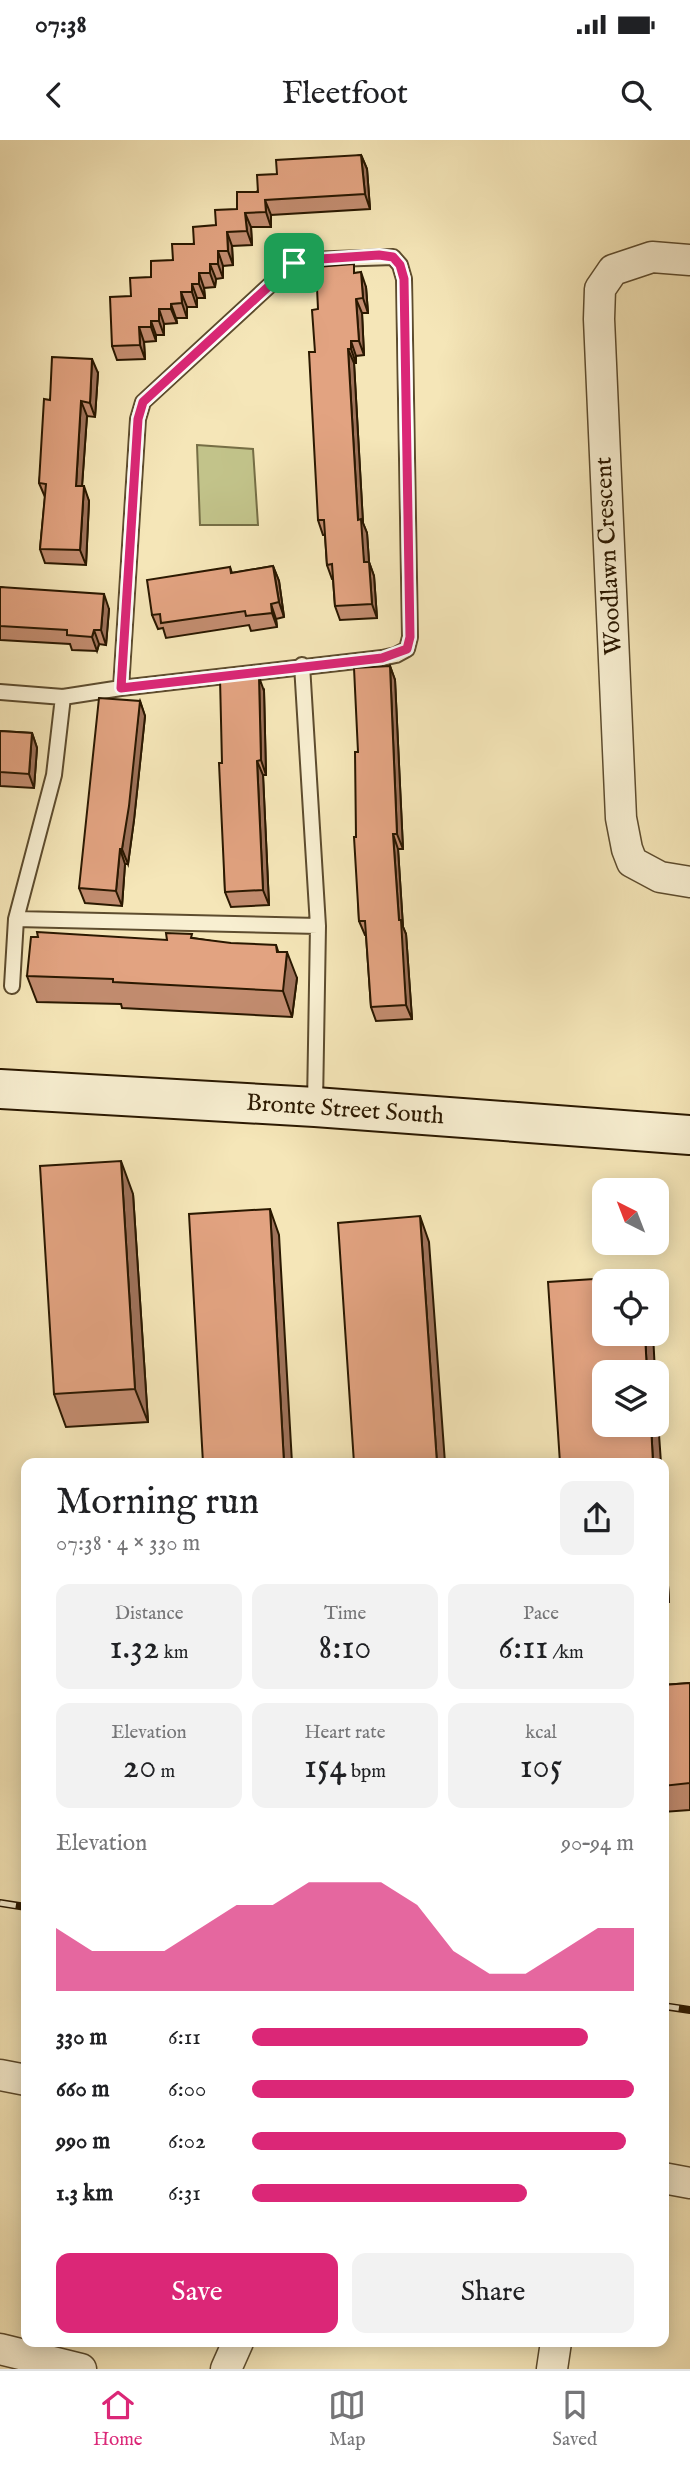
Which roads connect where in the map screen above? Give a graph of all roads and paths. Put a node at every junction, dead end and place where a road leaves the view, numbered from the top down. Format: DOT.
graph roads {
  1 [pos="690,260"];
  2 [pos="302,665"];
  3 [pos="121,688"];
  4 [pos="0,692"];
  5 [pos="63,697"];
  6 [pos="690,882"];
  7 [pos="16,919"];
  8 [pos="318,926"];
  9 [pos="12,986"];
  10 [pos="0,1089"];
  11 [pos="315,1107"];
  12 [pos="690,1135"];
  13 [pos="0,2076"];
  14 [pos="21,2079"];
  15 [pos="669,2179"];
  16 [pos="690,2183"];
  17 [pos="236,2347"];
  18 [pos="555,2347"];
  19 [pos="0,2349"];
  20 [pos="81,2369"];
  21 [pos="226,2369"];
  22 [pos="552,2369"];
  1 -- 6 [label="street, Woodlawn Crescent"];
  2 -- 3 [label="lane"];
  2 -- 3 [label="lane"];
  2 -- 8 [label="lane"];
  3 -- 5 [label="lane"];
  4 -- 5 [label="lane"];
  5 -- 7 [label="lane"];
  7 -- 8 [label="lane"];
  7 -- 9 [label="lane"];
  8 -- 11 [label="lane"];
  10 -- 11 [label="main road, Bronte Street South"];
  11 -- 12 [label="main road, Bronte Street South"];
  13 -- 14 [label="street"];
  15 -- 16 [label="street"];
  17 -- 21 [label="street"];
  18 -- 22 [label="street"];
  19 -- 20 [label="street"];
}
